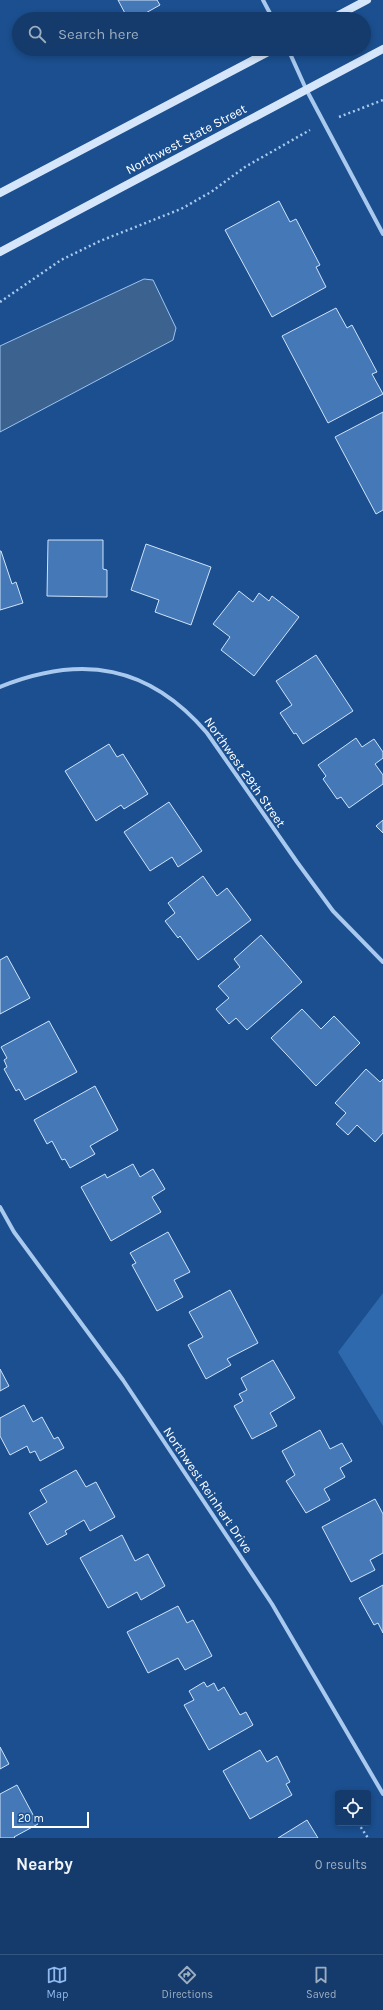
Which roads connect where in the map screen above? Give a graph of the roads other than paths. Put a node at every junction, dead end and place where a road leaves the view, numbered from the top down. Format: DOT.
graph roads {
  1 [pos="263,0"];
  2 [pos="367,0"];
  3 [pos="269,12"];
  4 [pos="344,12"];
  5 [pos="383,49"];
  6 [pos="371,55"];
  7 [pos="261,56"];
  8 [pos="291,56"];
  9 [pos="370,56"];
  10 [pos="306,89"];
  11 [pos="0,193"];
  12 [pos="383,234"];
  13 [pos="0,252"];
  14 [pos="0,687"];
  15 [pos="383,962"];
  16 [pos="0,1207"];
  17 [pos="383,1794"];
  1 -- 3 [label="street"];
  2 -- 4 [label="main road"];
  5 -- 6 [label="main road, Northwest State Street"];
  7 -- 11 [label="main road"];
  8 -- 10 [label="street"];
  9 -- 10 [label="main road, Northwest State Street"];
  10 -- 12 [label="street"];
  10 -- 13 [label="main road, Northwest State Street"];
  14 -- 15 [label="street, Northwest 29th Street"];
  16 -- 17 [label="street, Northwest Reinhart Drive"];
}
